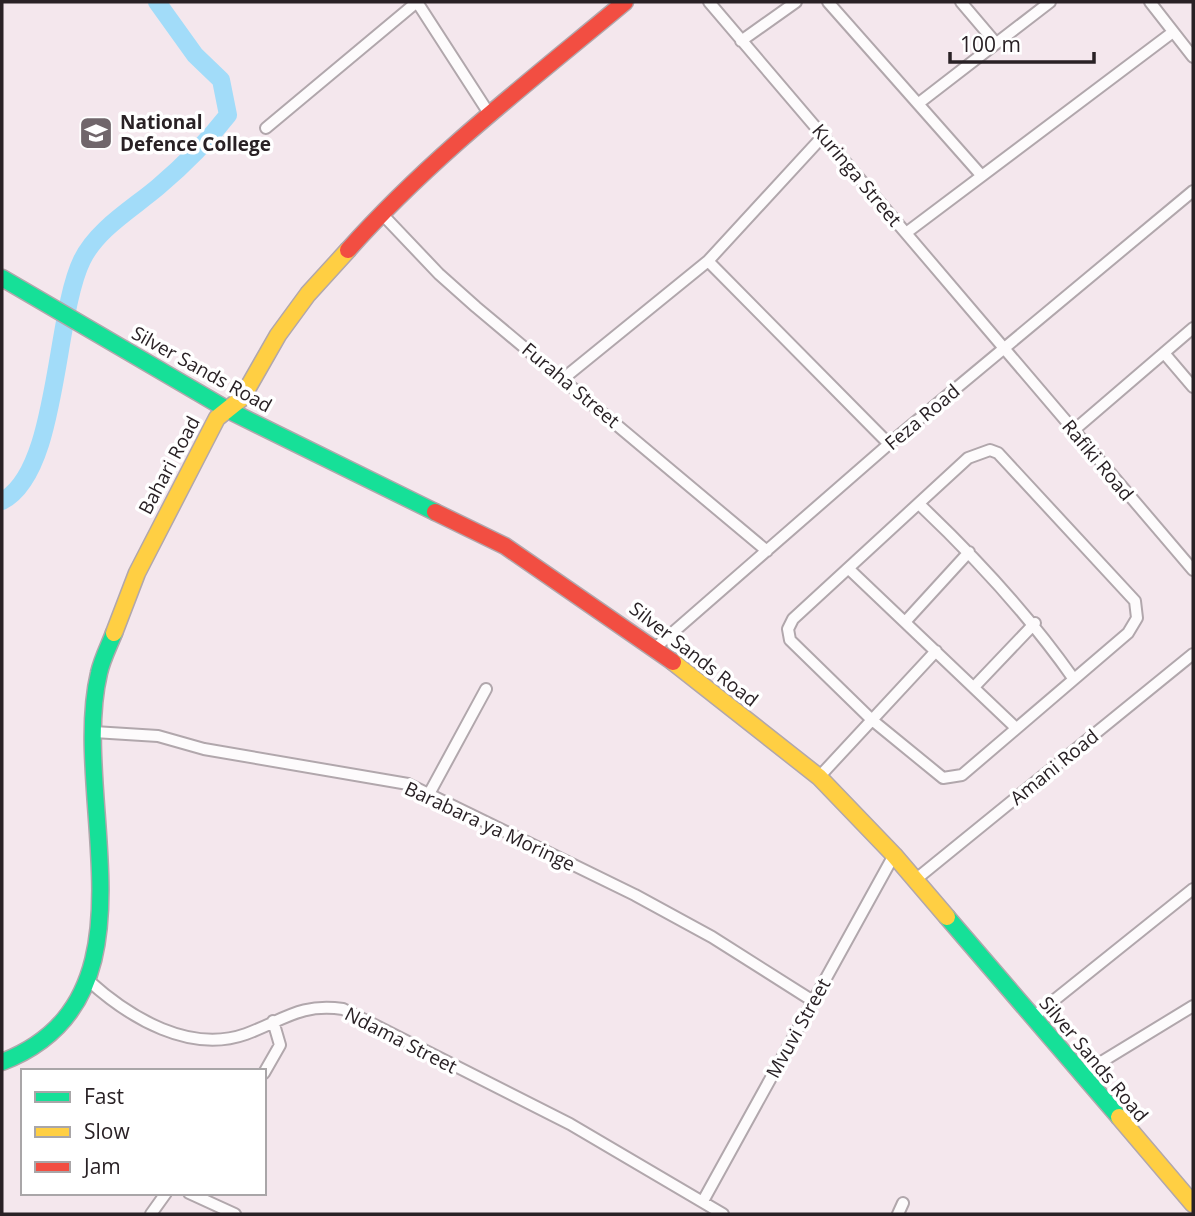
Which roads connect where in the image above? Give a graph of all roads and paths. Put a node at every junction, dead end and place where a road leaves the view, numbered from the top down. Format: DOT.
graph roads {
  1 [pos="417,2"];
  2 [pos="625,2"];
  3 [pos="709,2"];
  4 [pos="796,2"];
  5 [pos="828,2"];
  6 [pos="961,2"];
  7 [pos="1050,2"];
  8 [pos="1150,2"];
  9 [pos="1173,32"];
  10 [pos="741,41"];
  11 [pos="995,42"];
  12 [pos="1193,57"];
  13 [pos="919,103"];
  14 [pos="490,115"];
  15 [pos="266,128"];
  16 [pos="824,135"];
  17 [pos="981,175"];
  18 [pos="1192,194"];
  19 [pos="382,213"];
  20 [pos="906,233"];
  21 [pos="708,261"];
  22 [pos="2,278"];
  23 [pos="1193,328"];
  24 [pos="1005,348"];
  25 [pos="1164,354"];
  26 [pos="564,378"];
  27 [pos="1193,387"];
  28 [pos="228,410"];
  29 [pos="1073,431"];
  30 [pos="889,444"];
  31 [pos="920,506"];
  32 [pos="767,551"];
  33 [pos="969,552"];
  34 [pos="850,570"];
  35 [pos="1193,570"];
  36 [pos="905,622"];
  37 [pos="1035,623"];
  38 [pos="655,648"];
  39 [pos="936,652"];
  40 [pos="1193,654"];
  41 [pos="1073,678"];
  42 [pos="974,688"];
  43 [pos="486,689"];
  44 [pos="872,720"];
  45 [pos="1016,728"];
  46 [pos="94,732"];
  47 [pos="818,778"];
  48 [pos="429,793"];
  49 [pos="894,855"];
  50 [pos="915,880"];
  51 [pos="1193,889"];
  52 [pos="89,981"];
  53 [pos="813,1000"];
  54 [pos="1193,1006"];
  55 [pos="1032,1018"];
  56 [pos="273,1021"];
  57 [pos="2,1062"];
  58 [pos="266,1070"];
  59 [pos="1080,1075"];
  60 [pos="1190,1194"];
  61 [pos="165,1195"];
  62 [pos="193,1195"];
  63 [pos="702,1201"];
  64 [pos="151,1214"];
  65 [pos="236,1214"];
  66 [pos="723,1214"];
  1 -- 14 [label="street"];
  1 -- 15 [label="street"];
  2 -- 14 [label="street, Bahari Road"];
  3 -- 10 [label="street, Kuringa Street"];
  4 -- 10 [label="street"];
  5 -- 13 [label="street"];
  6 -- 11 [label="street"];
  7 -- 11 [label="street"];
  8 -- 9 [label="street"];
  9 -- 12 [label="street"];
  9 -- 17 [label="street"];
  10 -- 16 [label="street, Kuringa Street"];
  11 -- 13 [label="street"];
  13 -- 17 [label="street"];
  14 -- 19 [label="street, Bahari Road"];
  16 -- 20 [label="street, Kuringa Street"];
  16 -- 21 [label="street"];
  17 -- 20 [label="street"];
  18 -- 24 [label="street, Feza Road"];
  19 -- 26 [label="street, Furaha Street"];
  19 -- 28 [label="street, Bahari Road"];
  20 -- 24 [label="street, Kuringa Street"];
  21 -- 26 [label="street"];
  21 -- 30 [label="street"];
  22 -- 28 [label="street, Silver Sands Road"];
  23 -- 25 [label="street"];
  24 -- 29 [label="street, Rafiki Road"];
  24 -- 30 [label="street, Feza Road"];
  25 -- 27 [label="street"];
  25 -- 29 [label="street"];
  26 -- 32 [label="street, Furaha Street"];
  28 -- 38 [label="street, Silver Sands Road"];
  28 -- 46 [label="street, Bahari Road"];
  29 -- 35 [label="street, Rafiki Road"];
  30 -- 32 [label="street, Feza Road"];
  31 -- 33 [label="street"];
  31 -- 34 [label="street"];
  31 -- 41 [label="street"];
  32 -- 38 [label="street, Feza Road"];
  33 -- 36 [label="street"];
  33 -- 37 [label="street"];
  34 -- 36 [label="street"];
  34 -- 44 [label="street"];
  36 -- 39 [label="street"];
  37 -- 41 [label="street"];
  37 -- 42 [label="street"];
  38 -- 47 [label="street, Silver Sands Road"];
  39 -- 42 [label="street"];
  39 -- 44 [label="street"];
  40 -- 50 [label="street, Amani Road"];
  41 -- 45 [label="street"];
  42 -- 45 [label="street"];
  43 -- 48 [label="street"];
  44 -- 45 [label="street"];
  44 -- 47 [label="street"];
  46 -- 48 [label="street, Barabara ya Moringe"];
  46 -- 52 [label="street, Bahari Road"];
  47 -- 49 [label="street, Silver Sands Road"];
  48 -- 53 [label="street, Barabara ya Moringe"];
  49 -- 50 [label="street, Silver Sands Road"];
  49 -- 53 [label="street, Mvuvi Street"];
  50 -- 55 [label="street, Silver Sands Road"];
  51 -- 55 [label="street"];
  52 -- 56 [label="street, Ndama Street"];
  52 -- 57 [label="street, Bahari Road"];
  53 -- 63 [label="street, Mvuvi Street"];
  54 -- 59 [label="street"];
  55 -- 59 [label="street, Silver Sands Road"];
  56 -- 58 [label="street"];
  56 -- 63 [label="street, Ndama Street"];
  59 -- 60 [label="street, Silver Sands Road"];
  61 -- 64 [label="street"];
  62 -- 65 [label="street"];
  63 -- 66 [label="street, Ndama Street"];
}
